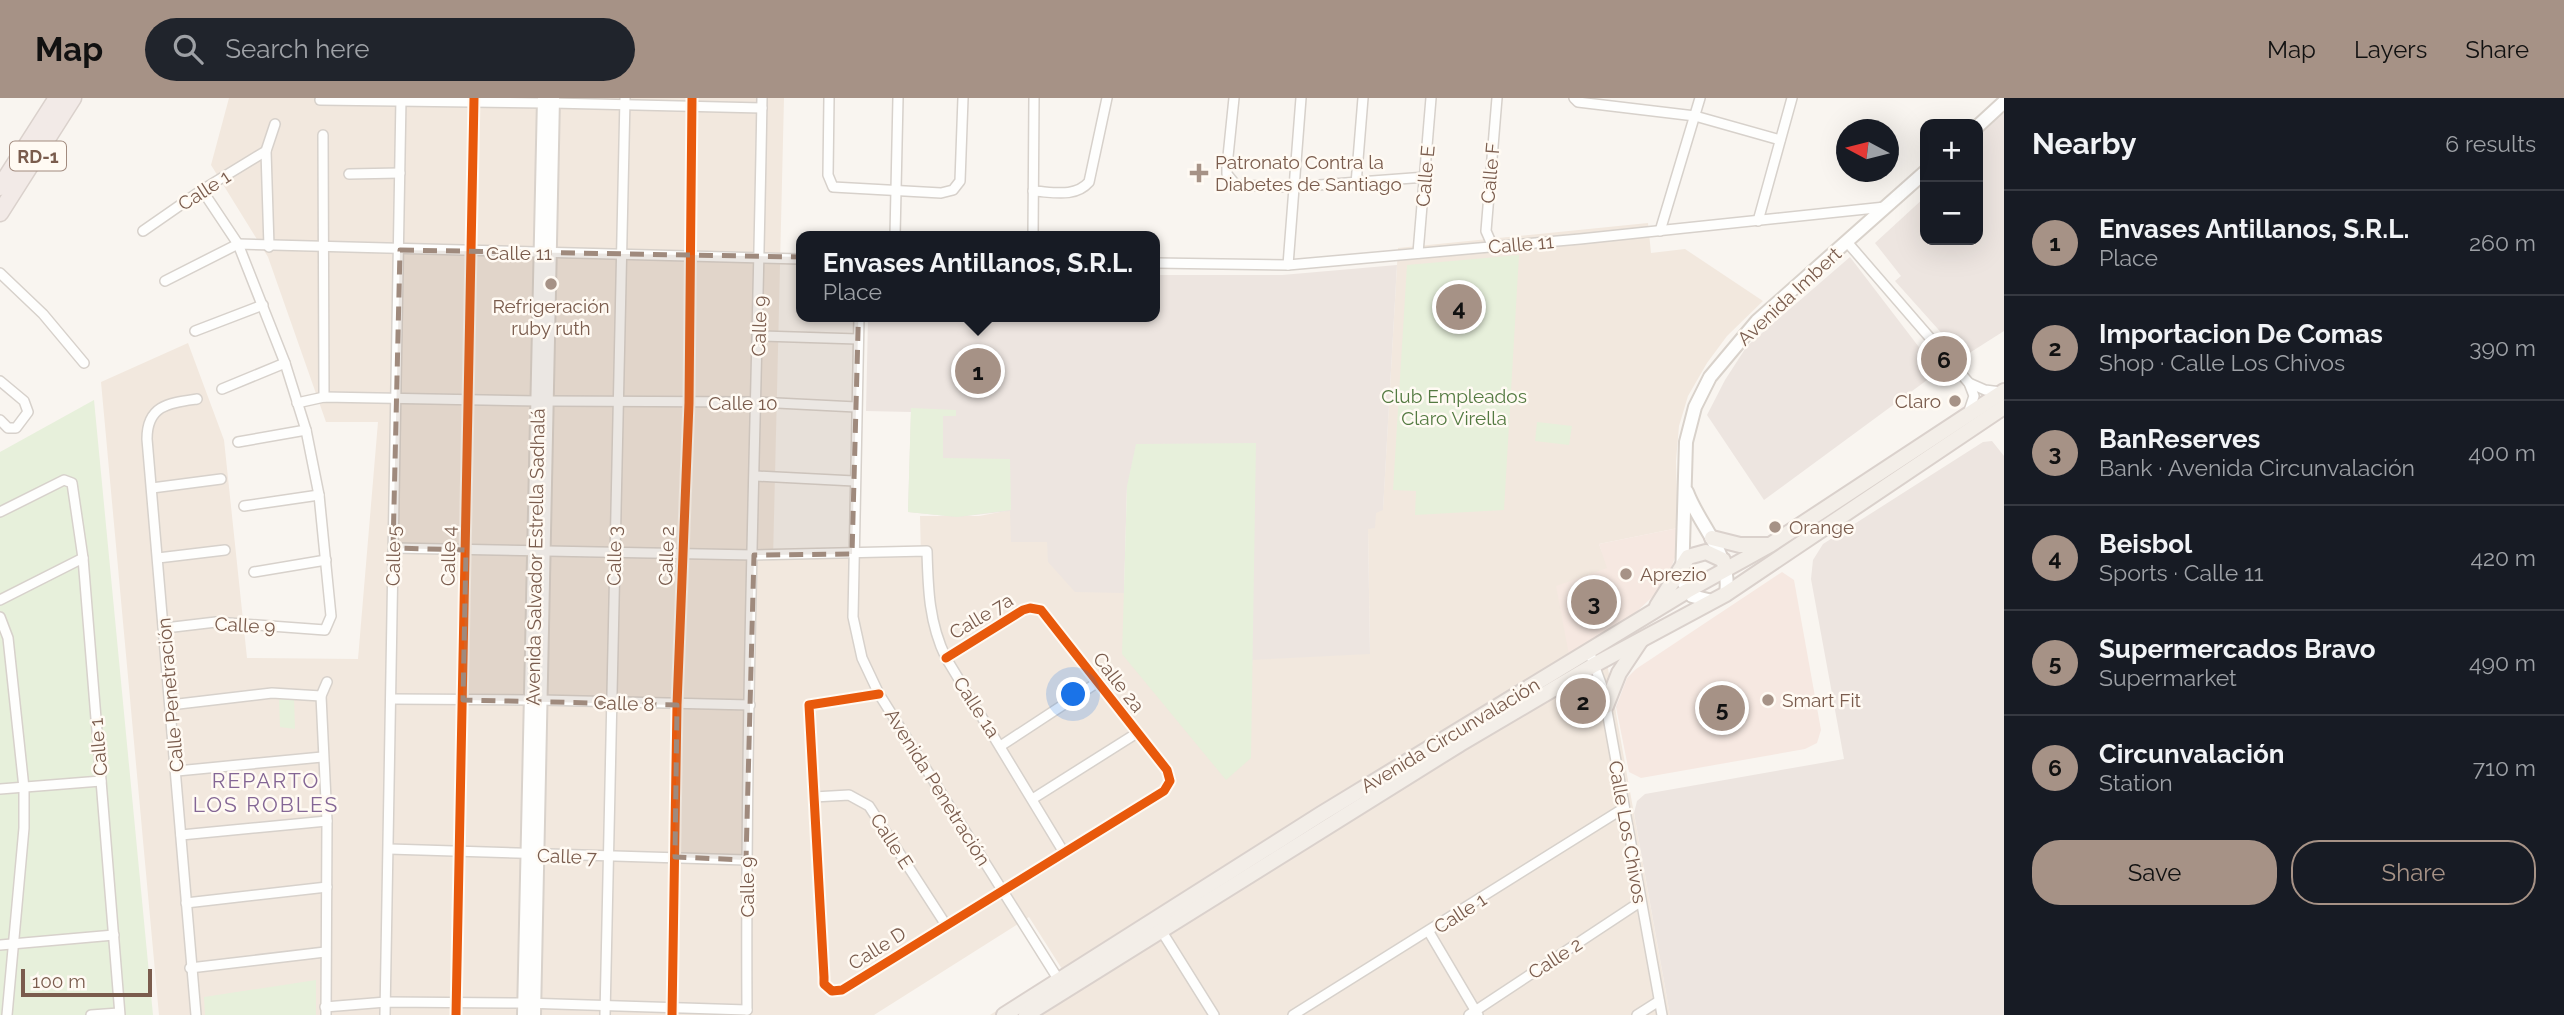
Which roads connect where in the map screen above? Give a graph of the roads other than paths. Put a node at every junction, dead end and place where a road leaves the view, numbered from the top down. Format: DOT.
graph roads {
  1 [pos="57,98"];
  2 [pos="73,98"];
  3 [pos="830,98"];
  4 [pos="898,98"];
  5 [pos="963,98"];
  6 [pos="1034,98"];
  7 [pos="1107,98"];
  8 [pos="1234,98"];
  9 [pos="1301,98"];
  10 [pos="1363,98"];
  11 [pos="1432,98"];
  12 [pos="1497,98"];
  13 [pos="1634,98"];
  14 [pos="1700,98"];
  15 [pos="1792,98"];
  16 [pos="400,99"];
  17 [pos="320,100"];
  18 [pos="474,100"];
  19 [pos="549,100"];
  20 [pos="1576,100"];
  21 [pos="624,101"];
  22 [pos="2004,102"];
  23 [pos="692,103"];
  24 [pos="762,103"];
  25 [pos="1632,109"];
  26 [pos="1695,116"];
  27 [pos="1983,121"];
  28 [pos="275,124"];
  29 [pos="323,135"];
  30 [pos="1780,140"];
  31 [pos="266,151"];
  32 [pos="400,173"];
  33 [pos="349,174"];
  34 [pos="1920,176"];
  35 [pos="1426,177"];
  36 [pos="1356,184"];
  37 [pos="0,187"];
  38 [pos="1292,187"];
  39 [pos="202,190"];
  40 [pos="1033,191"];
  41 [pos="896,192"];
  42 [pos="1885,206"];
  43 [pos="0,213"];
  44 [pos="1758,221"];
  45 [pos="144,231"];
  46 [pos="895,231"];
  47 [pos="1033,231"];
  48 [pos="1660,231"];
  49 [pos="1847,242"];
  50 [pos="238,244"];
  51 [pos="268,247"];
  52 [pos="1493,247"];
  53 [pos="324,248"];
  54 [pos="400,250"];
  55 [pos="470,252"];
  56 [pos="547,253"];
  57 [pos="619,253"];
  58 [pos="1418,253"];
  59 [pos="690,257"];
  60 [pos="761,259"];
  61 [pos="796,259"];
  62 [pos="1160,263"];
  63 [pos="1288,265"];
  64 [pos="0,273"];
  65 [pos="165,281"];
  66 [pos="263,305"];
  67 [pos="859,322"];
  68 [pos="195,331"];
  69 [pos="759,336"];
  70 [pos="858,339"];
  71 [pos="84,363"];
  72 [pos="285,363"];
  73 [pos="0,381"];
  74 [pos="1969,383"];
  75 [pos="222,389"];
  76 [pos="324,397"];
  77 [pos="2003,397"];
  78 [pos="197,399"];
  79 [pos="397,400"];
  80 [pos="467,401"];
  81 [pos="542,401"];
  82 [pos="755,402"];
  83 [pos="297,403"];
  84 [pos="616,403"];
  85 [pos="689,403"];
  86 [pos="856,407"];
  87 [pos="1967,416"];
  88 [pos="1996,418"];
  89 [pos="0,420"];
  90 [pos="306,430"];
  91 [pos="238,442"];
  92 [pos="757,475"];
  93 [pos="221,479"];
  94 [pos="854,481"];
  95 [pos="1685,485"];
  96 [pos="152,488"];
  97 [pos="319,495"];
  98 [pos="244,506"];
  99 [pos="0,512"];
  100 [pos="1712,538"];
  101 [pos="1770,545"];
  102 [pos="393,548"];
  103 [pos="225,550"];
  104 [pos="466,550"];
  105 [pos="540,552"];
  106 [pos="614,552"];
  107 [pos="683,553"];
  108 [pos="852,554"];
  109 [pos="754,555"];
  110 [pos="83,558"];
  111 [pos="158,558"];
  112 [pos="326,560"];
  113 [pos="1682,563"];
  114 [pos="1725,564"];
  115 [pos="254,572"];
  116 [pos="1687,591"];
  117 [pos="1726,594"];
  118 [pos="0,600"];
  119 [pos="1712,601"];
  120 [pos="1035,608"];
  121 [pos="1648,615"];
  122 [pos="0,617"];
  123 [pos="165,628"];
  124 [pos="1642,638"];
  125 [pos="946,658"];
  126 [pos="1591,658"];
  127 [pos="327,682"];
  128 [pos="1098,682"];
  129 [pos="879,694"];
  130 [pos="321,696"];
  131 [pos="391,699"];
  132 [pos="463,700"];
  133 [pos="537,700"];
  134 [pos="611,702"];
  135 [pos="170,705"];
  136 [pos="677,705"];
  137 [pos="750,705"];
  138 [pos="1606,706"];
  139 [pos="1137,733"];
  140 [pos="1002,746"];
  141 [pos="322,757"];
  142 [pos="177,771"];
  143 [pos="100,781"];
  144 [pos="1170,781"];
  145 [pos="24,788"];
  146 [pos="0,789"];
  147 [pos="814,797"];
  148 [pos="1034,798"];
  149 [pos="1624,808"];
  150 [pos="327,821"];
  151 [pos="181,835"];
  152 [pos="389,849"];
  153 [pos="1063,850"];
  154 [pos="458,853"];
  155 [pos="533,855"];
  156 [pos="675,857"];
  157 [pos="608,858"];
  158 [pos="746,860"];
  159 [pos="327,887"];
  160 [pos="1002,889"];
  161 [pos="1640,902"];
  162 [pos="186,904"];
  163 [pos="946,925"];
  164 [pos="1158,925"];
  165 [pos="1429,932"];
  166 [pos="114,935"];
  167 [pos="0,945"];
  168 [pos="14,946"];
  169 [pos="326,952"];
  170 [pos="190,968"];
  171 [pos="1061,985"];
  172 [pos="1660,1001"];
  173 [pos="386,1002"];
  174 [pos="456,1004"];
  175 [pos="529,1009"];
  176 [pos="605,1010"];
  177 [pos="672,1010"];
  178 [pos="325,1011"];
  179 [pos="744,1012"];
  180 [pos="120,1014"];
  181 [pos="1474,1014"];
  182 [pos="7,1015"];
  183 [pos="91,1015"];
  184 [pos="196,1015"];
  185 [pos="386,1015"];
  186 [pos="456,1015"];
  187 [pos="1004,1015"];
  188 [pos="1026,1015"];
  189 [pos="1214,1015"];
  190 [pos="1293,1015"];
  191 [pos="1637,1015"];
  192 [pos="1662,1015"];
  1 -- 37 [label="highway, RD-1"];
  2 -- 43 [label="highway, RD-1"];
  3 -- 41 [label="street"];
  4 -- 41 [label="street"];
  5 -- 41 [label="street"];
  6 -- 40 [label="street"];
  7 -- 40 [label="street"];
  8 -- 38 [label="street"];
  9 -- 38 [label="street"];
  10 -- 36 [label="street"];
  11 -- 35 [label="street, Calle E"];
  12 -- 52 [label="street, Calle F"];
  13 -- 25 [label="street"];
  14 -- 26 [label="street"];
  15 -- 30 [label="street"];
  16 -- 17 [label="street"];
  16 -- 18 [label="street"];
  16 -- 32 [label="street, Calle 5"];
  18 -- 19 [label="street"];
  18 -- 55 [label="street, Calle 4"];
  19 -- 21 [label="street"];
  19 -- 56 [label="main road, Avenida Salvador Estrella Sadhalá"];
  20 -- 25 [label="street"];
  21 -- 23 [label="street"];
  21 -- 57 [label="street, Calle 3"];
  22 -- 27 [label="main road"];
  23 -- 24 [label="street"];
  23 -- 59 [label="street, Calle 2"];
  24 -- 60 [label="street, Calle 9"];
  25 -- 26 [label="street"];
  26 -- 30 [label="street"];
  26 -- 48 [label="street"];
  28 -- 31 [label="street"];
  29 -- 53 [label="street"];
  30 -- 44 [label="street"];
  31 -- 39 [label="street, Calle 1"];
  31 -- 51 [label="street"];
  32 -- 33 [label="street"];
  32 -- 54 [label="street, Calle 5"];
  34 -- 42 [label="main road, Avenida Imbert"];
  35 -- 36 [label="street"];
  35 -- 58 [label="street, Calle E"];
  36 -- 38 [label="street"];
  38 -- 63 [label="street"];
  39 -- 45 [label="street, Calle 1"];
  39 -- 50 [label="street"];
  40 -- 47 [label="street"];
  41 -- 46 [label="street"];
  42 -- 44 [label="street, Calle 11"];
  42 -- 49 [label="main road, Avenida Imbert"];
  44 -- 48 [label="street, Calle 11"];
  48 -- 52 [label="street, Calle 11"];
  49 -- 74 [label="street"];
  49 -- 95 [label="main road, Avenida Imbert"];
  50 -- 51 [label="street, Calle 11"];
  50 -- 65 [label="street"];
  50 -- 66 [label="street"];
  51 -- 53 [label="street, Calle 11"];
  52 -- 58 [label="street, Calle 11"];
  53 -- 54 [label="street, Calle 11"];
  53 -- 76 [label="street"];
  54 -- 55 [label="street, Calle 11"];
  54 -- 79 [label="street, Calle 5"];
  55 -- 56 [label="street, Calle 11"];
  55 -- 80 [label="street, Calle 4"];
  56 -- 57 [label="street, Calle 11"];
  56 -- 81 [label="main road, Avenida Salvador Estrella Sadhalá"];
  57 -- 59 [label="street, Calle 11"];
  57 -- 84 [label="street, Calle 3"];
  58 -- 63 [label="street, Calle 11"];
  59 -- 60 [label="street, Calle 11"];
  59 -- 85 [label="street, Calle 2"];
  60 -- 61 [label="street, Calle 11"];
  60 -- 69 [label="street, Calle 9"];
  62 -- 63 [label="street, Calle 11"];
  64 -- 71 [label="street"];
  66 -- 68 [label="street"];
  66 -- 72 [label="street"];
  67 -- 70 [label="street, Avenida Penetración"];
  69 -- 70 [label="street"];
  69 -- 82 [label="street, Calle 9"];
  70 -- 86 [label="street, Avenida Penetración"];
  72 -- 75 [label="street"];
  72 -- 83 [label="street"];
  73 -- 89 [label="street"];
  74 -- 77 [label="street"];
  74 -- 87 [label="street"];
  76 -- 79 [label="street, Calle 10"];
  76 -- 83 [label="street, Calle 10"];
  77 -- 87 [label="main road, Avenida Circunvalación"];
  77 -- 88 [label="main road, Avenida Circunvalación"];
  78 -- 96 [label="street, Calle Penetración"];
  79 -- 80 [label="street, Calle 10"];
  79 -- 102 [label="street, Calle 5"];
  80 -- 81 [label="street, Calle 10"];
  80 -- 104 [label="street, Calle 4"];
  81 -- 84 [label="street, Calle 10"];
  81 -- 105 [label="main road, Avenida Salvador Estrella Sadhalá"];
  82 -- 85 [label="street, Calle 10"];
  82 -- 86 [label="street, Calle 10"];
  82 -- 92 [label="street, Calle 9"];
  83 -- 90 [label="street"];
  84 -- 85 [label="street, Calle 10"];
  84 -- 106 [label="street, Calle 3"];
  85 -- 107 [label="street, Calle 2"];
  86 -- 94 [label="street, Avenida Penetración"];
  87 -- 101 [label="main road, Avenida Circunvalación"];
  88 -- 117 [label="main road, Avenida Circunvalación"];
  90 -- 91 [label="street"];
  90 -- 97 [label="street"];
  92 -- 94 [label="street"];
  92 -- 109 [label="street, Calle 9"];
  93 -- 96 [label="street"];
  94 -- 108 [label="street, Avenida Penetración"];
  95 -- 100 [label="main road, Avenida Imbert"];
  95 -- 113 [label="main road, Avenida Imbert"];
  96 -- 111 [label="street, Calle Penetración"];
  97 -- 98 [label="street"];
  97 -- 112 [label="street"];
  99 -- 110 [label="street, Calle 1"];
  100 -- 101 [label="main road"];
  100 -- 114 [label="main road, Avenida Imbert"];
  101 -- 114 [label="main road, Avenida Circunvalación"];
  102 -- 104 [label="street"];
  102 -- 131 [label="street, Calle 5"];
  103 -- 111 [label="street"];
  104 -- 105 [label="street"];
  104 -- 132 [label="street, Calle 4"];
  105 -- 106 [label="street"];
  105 -- 133 [label="main road, Avenida Salvador Estrella Sadhalá"];
  106 -- 107 [label="street"];
  106 -- 134 [label="street, Calle 3"];
  107 -- 109 [label="street"];
  107 -- 136 [label="street, Calle 2"];
  108 -- 109 [label="street"];
  108 -- 125 [label="street, Calle 1a"];
  108 -- 129 [label="street, Avenida Penetración"];
  109 -- 137 [label="street, Calle 9"];
  110 -- 118 [label="street"];
  110 -- 143 [label="street, Calle 1"];
  111 -- 123 [label="street, Calle Penetración"];
  112 -- 115 [label="street"];
  112 -- 123 [label="street, Calle 9"];
  113 -- 114 [label="main road"];
  113 -- 116 [label="main road, Avenida Imbert"];
  113 -- 121 [label="main road"];
  114 -- 116 [label="main road, Avenida Circunvalación"];
  114 -- 117 [label="main road"];
  116 -- 119 [label="main road"];
  116 -- 121 [label="main road, Avenida Circunvalación"];
  117 -- 119 [label="main road, Avenida Circunvalación"];
  119 -- 124 [label="main road, Avenida Circunvalación"];
  120 -- 125 [label="street, Calle 7a"];
  120 -- 128 [label="street, Calle 2a"];
  121 -- 126 [label="main road, Avenida Circunvalación"];
  122 -- 145 [label="street"];
  123 -- 135 [label="street, Calle Penetración"];
  124 -- 126 [label="main road, Avenida Circunvalación"];
  124 -- 138 [label="main road"];
  125 -- 140 [label="street, Calle 1a"];
  126 -- 138 [label="street, Calle Los Chivos"];
  126 -- 164 [label="main road, Avenida Circunvalación"];
  127 -- 130 [label="street"];
  128 -- 139 [label="street, Calle 2a"];
  128 -- 140 [label="street"];
  129 -- 147 [label="street, Calle D"];
  129 -- 160 [label="street, Avenida Penetración"];
  130 -- 135 [label="street"];
  130 -- 141 [label="street"];
  131 -- 132 [label="street, Calle 8"];
  131 -- 152 [label="street, Calle 5"];
  132 -- 133 [label="street, Calle 8"];
  132 -- 154 [label="street, Calle 4"];
  133 -- 134 [label="street, Calle 8"];
  133 -- 155 [label="main road, Avenida Salvador Estrella Sadhalá"];
  134 -- 136 [label="street, Calle 8"];
  134 -- 157 [label="street, Calle 3"];
  135 -- 142 [label="street, Calle Penetración"];
  136 -- 137 [label="street, Calle 8"];
  136 -- 156 [label="street, Calle 2"];
  137 -- 158 [label="street, Calle 9"];
  138 -- 149 [label="street, Calle Los Chivos"];
  139 -- 144 [label="street, Calle 2a"];
  139 -- 148 [label="street"];
  140 -- 148 [label="street, Calle 1a"];
  141 -- 142 [label="street"];
  141 -- 150 [label="street"];
  142 -- 151 [label="street, Calle Penetración"];
  143 -- 145 [label="street"];
  143 -- 166 [label="street, Calle 1"];
  144 -- 153 [label="street, Calle D"];
  145 -- 146 [label="street"];
  145 -- 168 [label="street"];
  147 -- 163 [label="street, Calle E"];
  147 -- 163 [label="street, Calle D"];
  148 -- 153 [label="street, Calle 1a"];
  149 -- 161 [label="street, Calle Los Chivos"];
  149 -- 165 [label="street, Calle 1"];
  150 -- 151 [label="street"];
  150 -- 159 [label="street"];
  151 -- 162 [label="street, Calle Penetración"];
  152 -- 154 [label="street, Calle 7"];
  152 -- 173 [label="street, Calle 5"];
  153 -- 160 [label="street, Calle D"];
  154 -- 155 [label="street, Calle 7"];
  154 -- 174 [label="street, Calle 4"];
  155 -- 157 [label="street, Calle 7"];
  155 -- 175 [label="main road, Avenida Salvador Estrella Sadhalá"];
  156 -- 157 [label="street, Calle 7"];
  156 -- 158 [label="street, Calle 7"];
  156 -- 177 [label="street, Calle 2"];
  157 -- 176 [label="street, Calle 3"];
  158 -- 179 [label="street, Calle 9"];
  159 -- 162 [label="street"];
  159 -- 169 [label="street"];
  160 -- 163 [label="street, Calle D"];
  160 -- 171 [label="street, Avenida Penetración"];
  161 -- 172 [label="street, Calle Los Chivos"];
  161 -- 181 [label="street, Calle 2"];
  162 -- 170 [label="street, Calle Penetración"];
  164 -- 171 [label="main road, Avenida Circunvalación"];
  164 -- 189 [label="street"];
  165 -- 181 [label="street"];
  165 -- 190 [label="street, Calle 1"];
  166 -- 168 [label="street"];
  166 -- 180 [label="street, Calle 1"];
  167 -- 168 [label="street"];
  168 -- 182 [label="street"];
  169 -- 170 [label="street"];
  169 -- 178 [label="street"];
  170 -- 184 [label="street, Calle Penetración"];
  171 -- 187 [label="main road, Avenida Circunvalación"];
  171 -- 188 [label="main road, Avenida Circunvalación"];
  172 -- 191 [label="street"];
  172 -- 192 [label="street, Calle Los Chivos"];
  173 -- 174 [label="street"];
  173 -- 178 [label="street"];
  173 -- 185 [label="street, Calle 5"];
  174 -- 175 [label="street"];
  174 -- 186 [label="street, Calle 4"];
  175 -- 176 [label="street"];
  176 -- 177 [label="street"];
  177 -- 179 [label="street"];
  180 -- 183 [label="street"];
}
